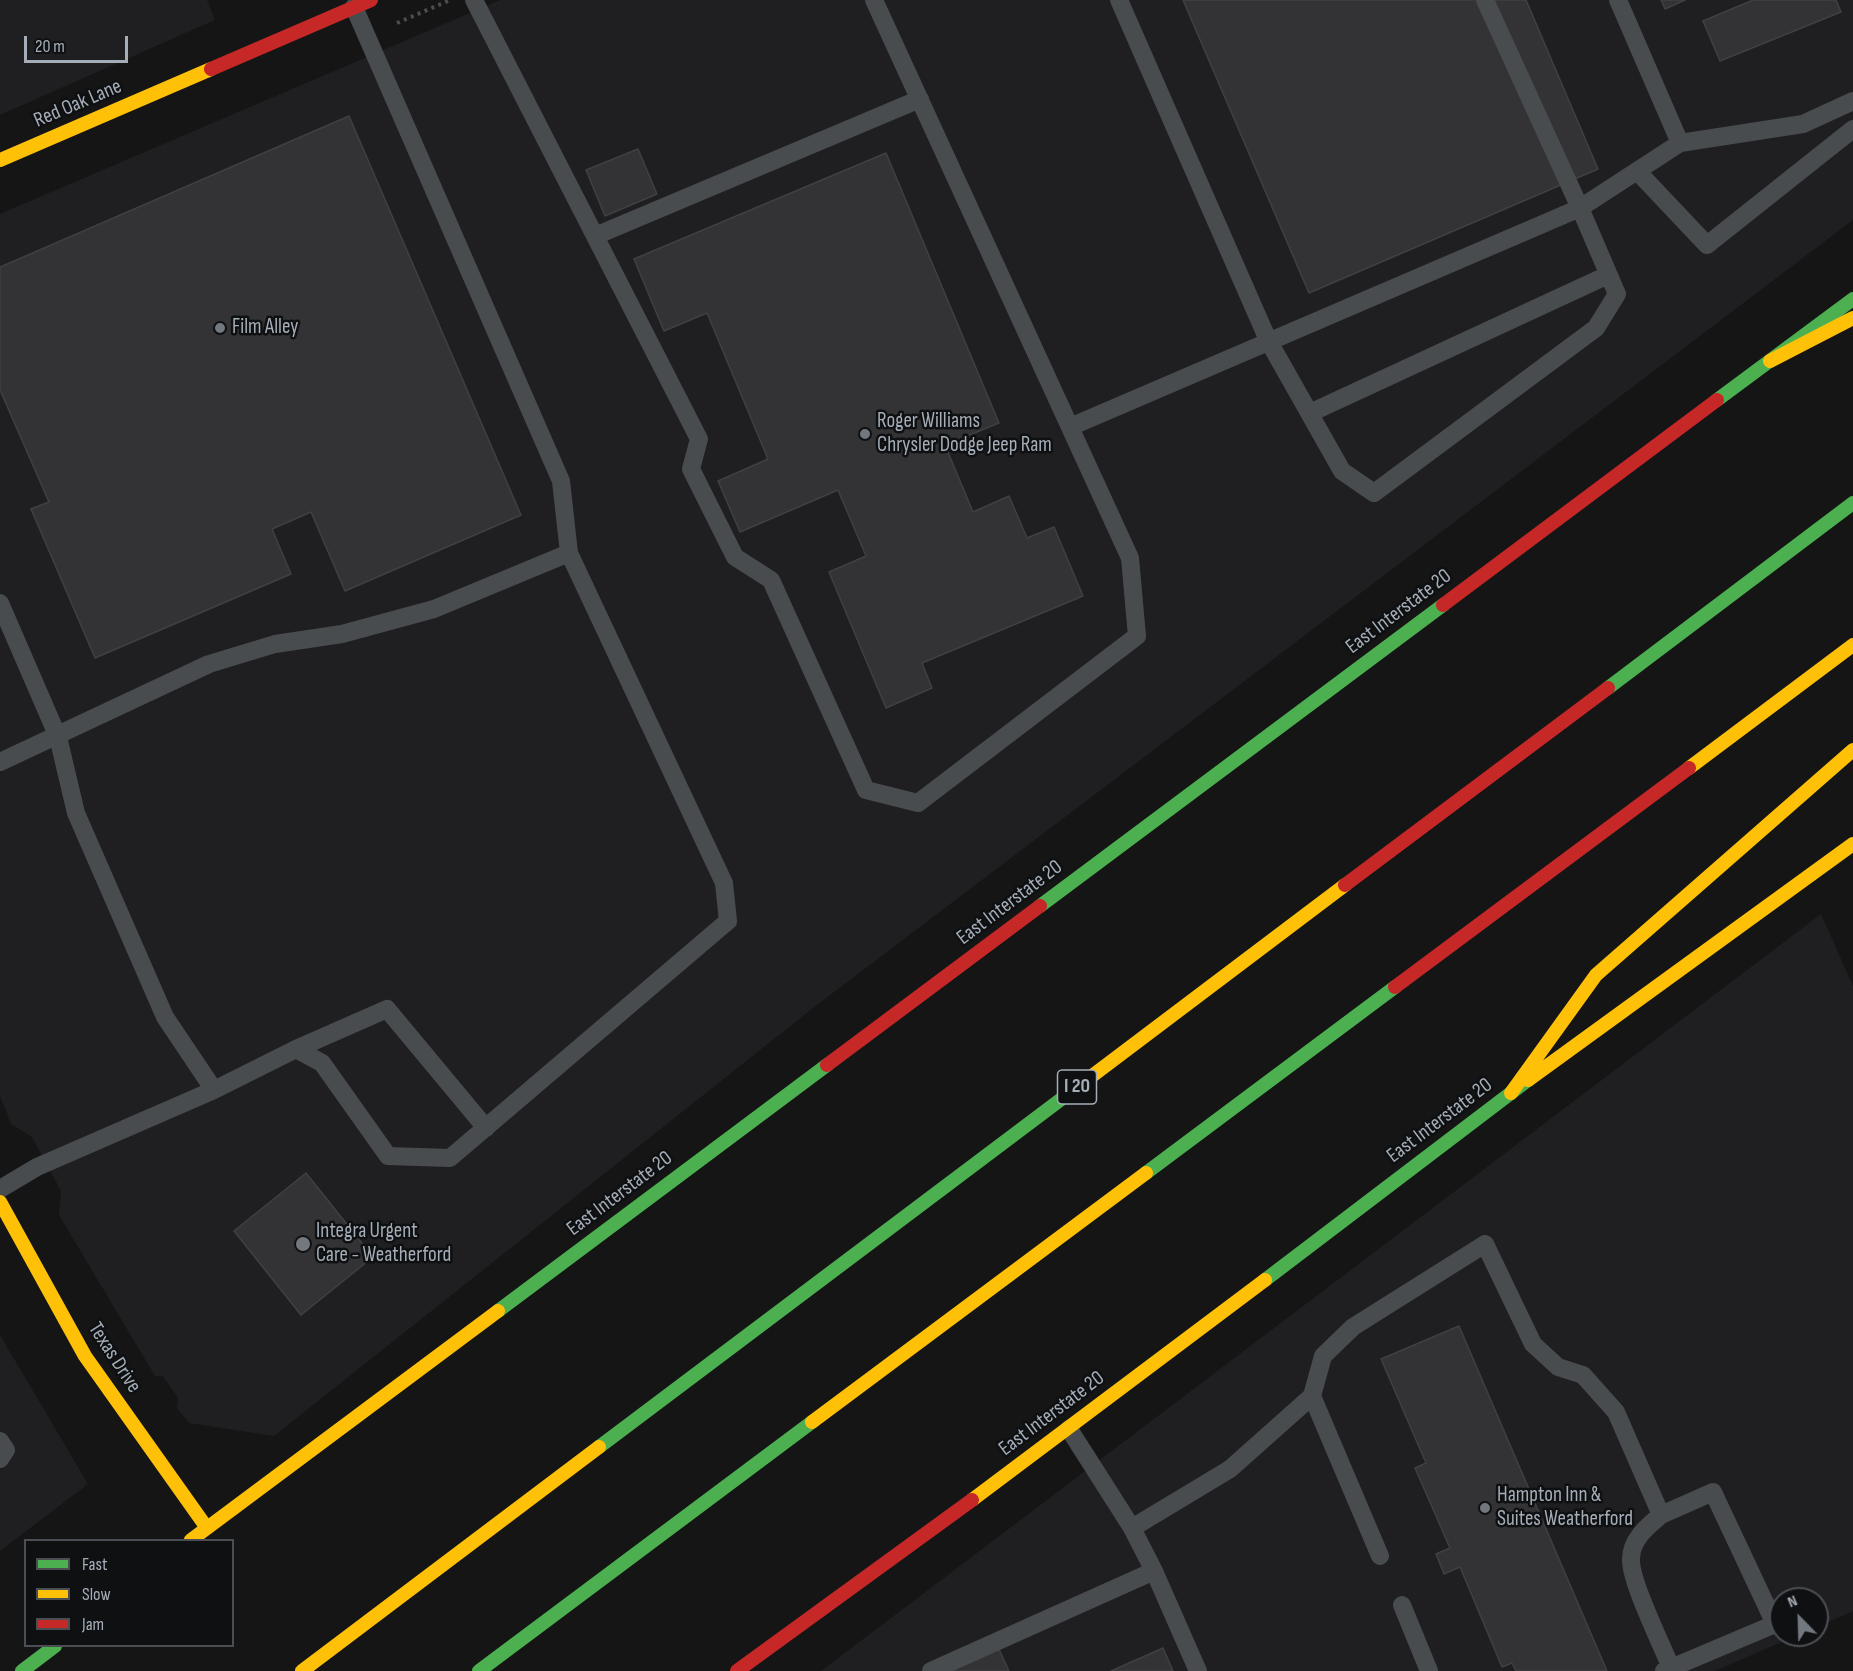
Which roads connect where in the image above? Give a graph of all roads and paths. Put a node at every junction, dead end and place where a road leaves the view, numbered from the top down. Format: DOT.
graph roads {
  1 [pos="474,0"];
  2 [pos="874,0"];
  3 [pos="1119,0"];
  4 [pos="1485,0"];
  5 [pos="1618,0"];
  6 [pos="363,4"];
  7 [pos="920,99"];
  8 [pos="1853,101"];
  9 [pos="1853,129"];
  10 [pos="1680,142"];
  11 [pos="0,160"];
  12 [pos="1637,171"];
  13 [pos="1580,208"];
  14 [pos="595,236"];
  15 [pos="1608,275"];
  16 [pos="1853,299"];
  17 [pos="1853,318"];
  18 [pos="1268,340"];
  19 [pos="1770,362"];
  20 [pos="1310,413"];
  21 [pos="1070,427"];
  22 [pos="1853,503"];
  23 [pos="569,553"];
  24 [pos="0,603"];
  25 [pos="1853,645"];
  26 [pos="58,737"];
  27 [pos="1853,750"];
  28 [pos="0,762"];
  29 [pos="1853,844"];
  30 [pos="296,1049"];
  31 [pos="214,1090"];
  32 [pos="1511,1093"];
  33 [pos="486,1128"];
  34 [pos="0,1189"];
  35 [pos="0,1202"];
  36 [pos="1312,1396"];
  37 [pos="1069,1428"];
  38 [pos="0,1441"];
  39 [pos="0,1459"];
  40 [pos="1661,1515"];
  41 [pos="207,1528"];
  42 [pos="1132,1528"];
  43 [pos="192,1539"];
  44 [pos="1380,1556"];
  45 [pos="1154,1572"];
  46 [pos="1402,1605"];
  47 [pos="54,1647"];
  48 [pos="1668,1670"];
  49 [pos="22,1671"];
  50 [pos="302,1671"];
  51 [pos="479,1671"];
  52 [pos="737,1671"];
  53 [pos="931,1671"];
  54 [pos="1198,1671"];
  55 [pos="1430,1671"];
  1 -- 14 [label="lane"];
  2 -- 7 [label="lane"];
  3 -- 18 [label="lane"];
  4 -- 13 [label="lane"];
  5 -- 10 [label="lane"];
  6 -- 11 [label="main road, Red Oak Lane"];
  6 -- 23 [label="lane"];
  7 -- 14 [label="lane"];
  7 -- 21 [label="lane"];
  8 -- 10 [label="lane"];
  9 -- 12 [label="lane"];
  10 -- 12 [label="lane"];
  12 -- 13 [label="lane"];
  13 -- 15 [label="lane"];
  13 -- 18 [label="lane"];
  14 -- 21 [label="lane"];
  15 -- 20 [label="lane"];
  15 -- 20 [label="lane"];
  16 -- 19 [label="main road, East Interstate 20"];
  17 -- 19 [label="main road"];
  18 -- 20 [label="lane"];
  18 -- 21 [label="lane"];
  19 -- 41 [label="main road, East Interstate 20"];
  22 -- 50 [label="main road, I 20"];
  23 -- 26 [label="lane"];
  23 -- 33 [label="lane"];
  24 -- 26 [label="lane"];
  25 -- 51 [label="main road"];
  26 -- 28 [label="lane"];
  26 -- 31 [label="lane"];
  27 -- 32 [label="main road"];
  29 -- 32 [label="main road, East Interstate 20"];
  30 -- 31 [label="lane"];
  30 -- 33 [label="lane"];
  30 -- 33 [label="lane"];
  31 -- 34 [label="lane"];
  32 -- 37 [label="main road, East Interstate 20"];
  35 -- 41 [label="main road, Texas Drive"];
  36 -- 40 [label="lane"];
  36 -- 42 [label="lane"];
  36 -- 44 [label="lane"];
  37 -- 42 [label="lane"];
  37 -- 52 [label="main road, East Interstate 20"];
  38 -- 39 [label="lane"];
  40 -- 48 [label="lane"];
  40 -- 48 [label="lane"];
  41 -- 43 [label="main road, East Interstate 20"];
  42 -- 45 [label="lane"];
  45 -- 53 [label="lane"];
  45 -- 54 [label="lane"];
  46 -- 55 [label="lane"];
  47 -- 49 [label="main road"];
}
